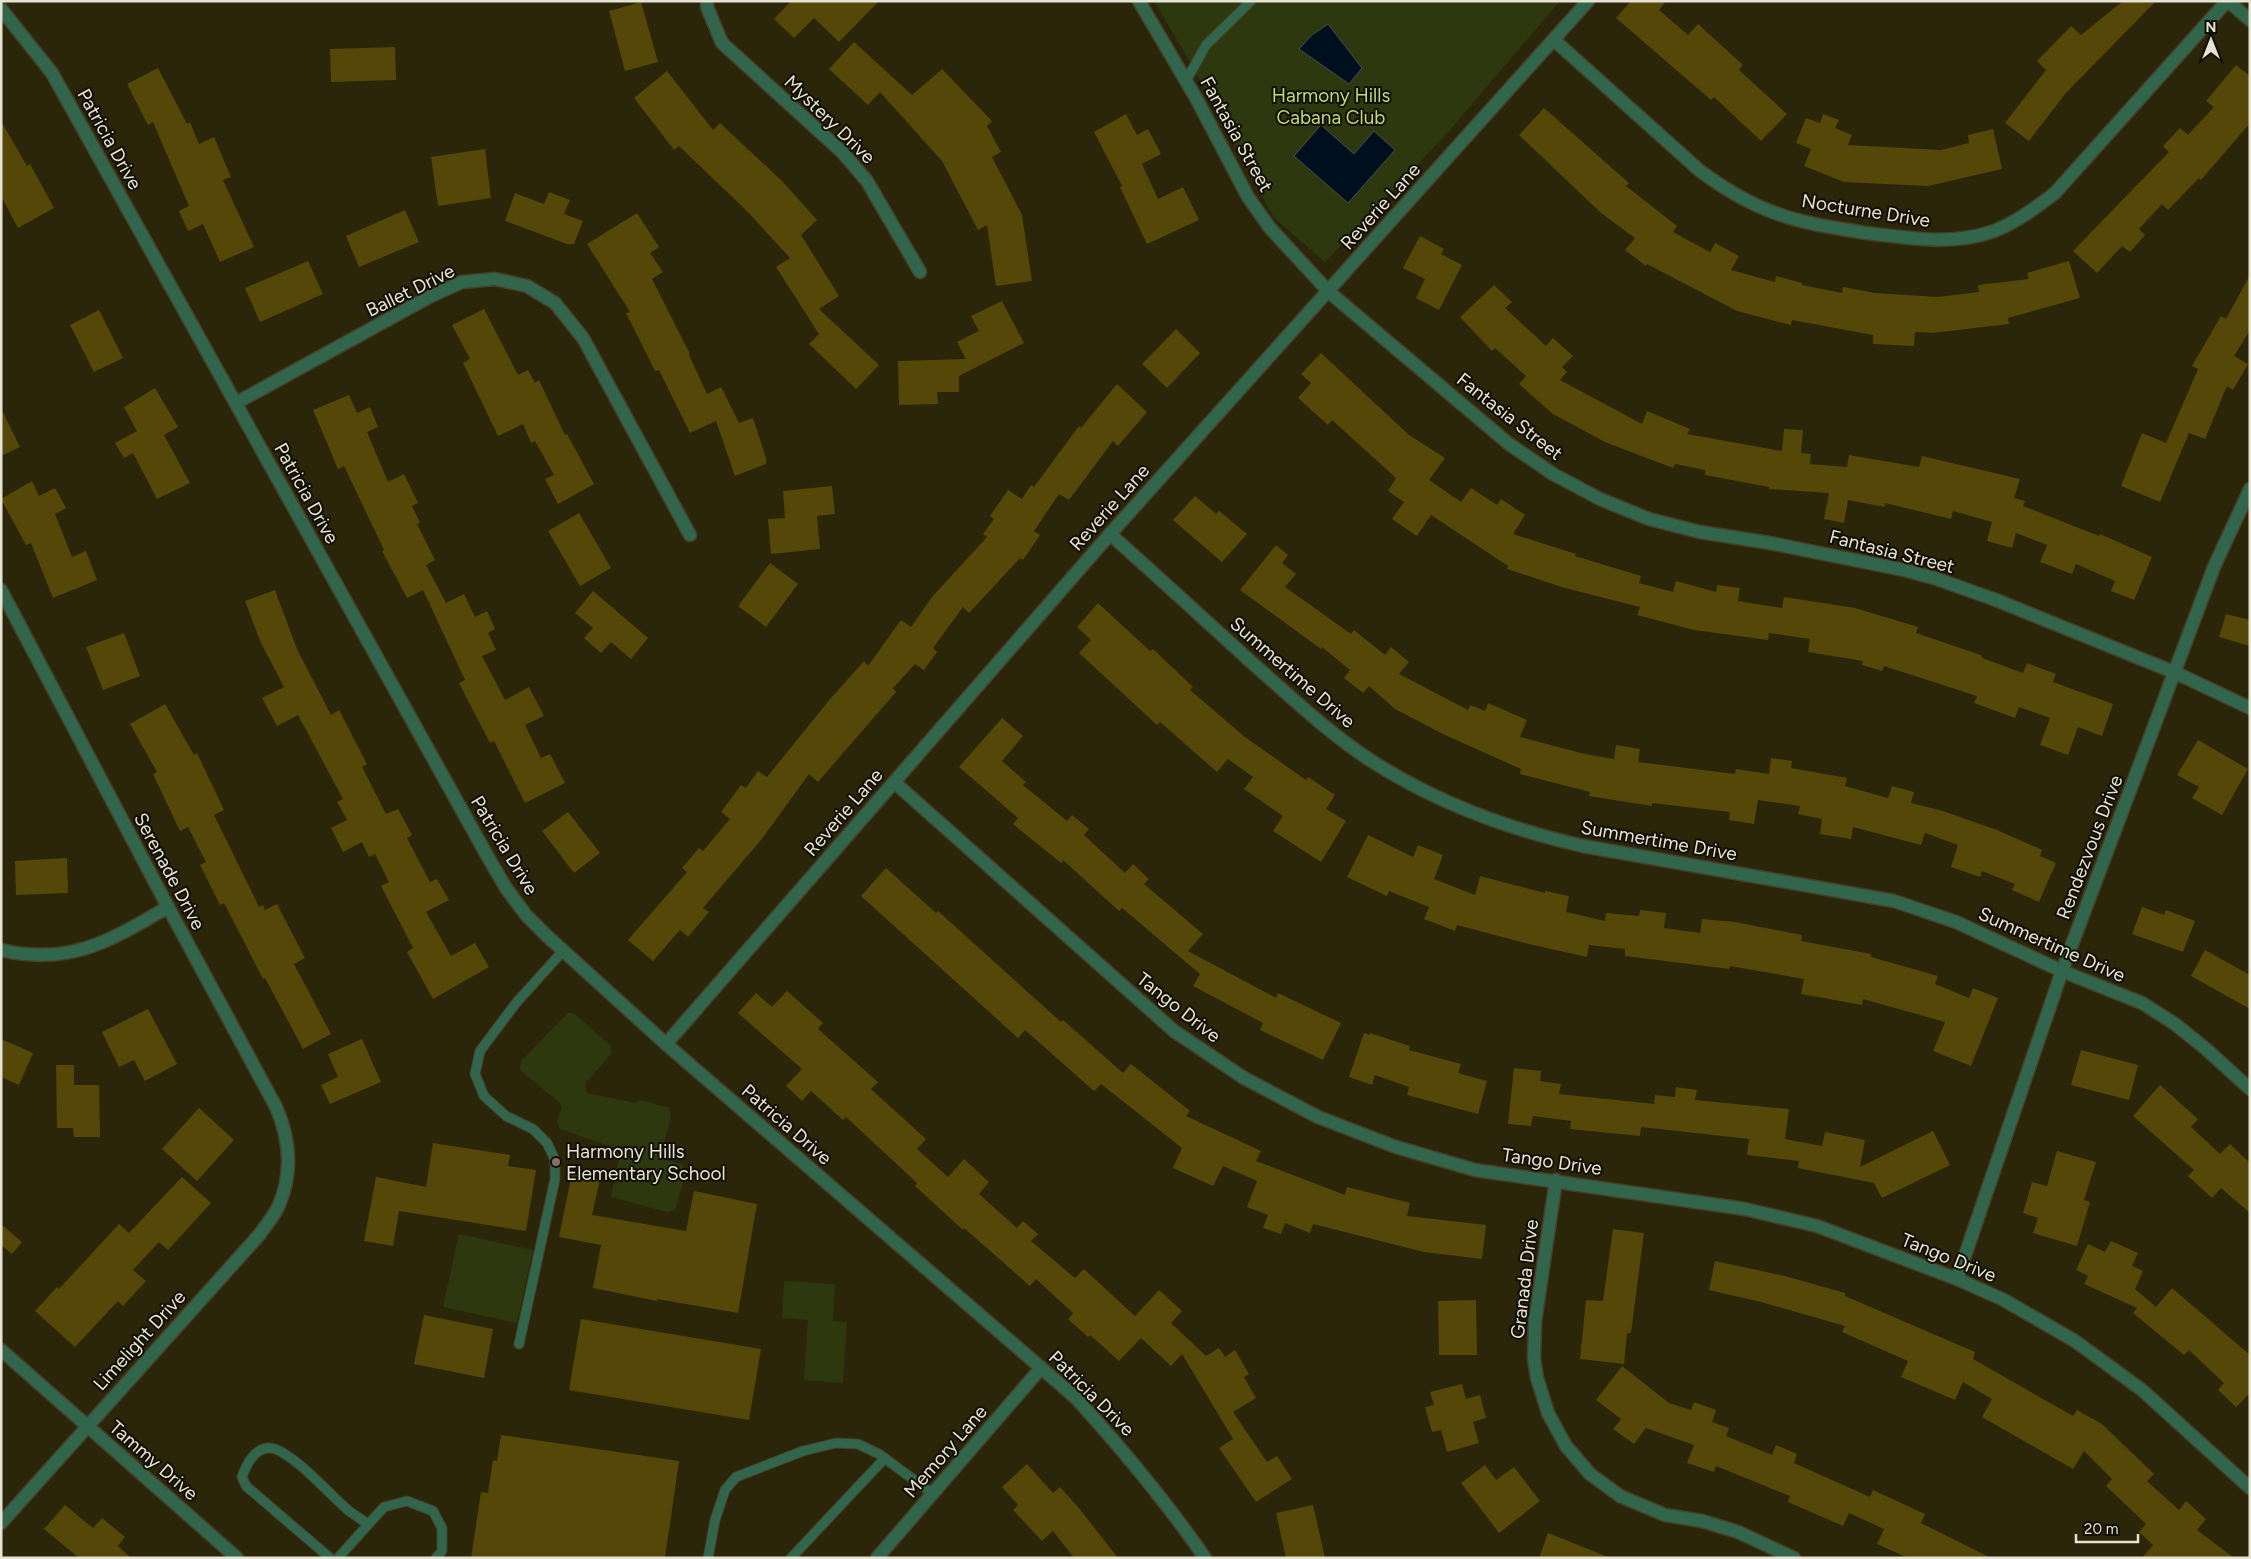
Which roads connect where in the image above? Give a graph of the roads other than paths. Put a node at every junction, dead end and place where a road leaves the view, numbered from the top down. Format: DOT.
graph roads {
  1 [pos="707,1"];
  2 [pos="1139,1"];
  3 [pos="1251,1"];
  4 [pos="1588,1"];
  5 [pos="2228,1"];
  6 [pos="1,9"];
  7 [pos="2250,20"];
  8 [pos="1554,40"];
  9 [pos="1186,81"];
  10 [pos="920,272"];
  11 [pos="1329,292"];
  12 [pos="236,403"];
  13 [pos="2250,489"];
  14 [pos="1110,534"];
  15 [pos="690,535"];
  16 [pos="1,590"];
  17 [pos="2176,673"];
  18 [pos="2250,708"];
  19 [pos="894,782"];
  20 [pos="168,907"];
  21 [pos="1,950"];
  22 [pos="563,951"];
  23 [pos="2062,971"];
  24 [pos="666,1044"];
  25 [pos="2250,1090"];
  26 [pos="289,1173"];
  27 [pos="1556,1180"];
  28 [pos="1957,1279"];
  29 [pos="519,1344"];
  30 [pos="1,1350"];
  31 [pos="1041,1368"];
  32 [pos="87,1426"];
  33 [pos="885,1458"];
  34 [pos="2250,1488"];
  35 [pos="933,1494"];
  36 [pos="1,1523"];
  37 [pos="368,1524"];
  38 [pos="236,1558"];
  39 [pos="330,1558"];
  40 [pos="338,1558"];
  41 [pos="436,1558"];
  42 [pos="708,1558"];
  43 [pos="792,1558"];
  44 [pos="877,1558"];
  45 [pos="1205,1558"];
  46 [pos="1794,1558"];
  1 -- 10 [label="street, Mystery Drive"];
  2 -- 9 [label="street, Fantasia Street"];
  3 -- 9 [label="lane"];
  4 -- 8 [label="street, Reverie Lane"];
  5 -- 7 [label="street"];
  5 -- 8 [label="street, Nocturne Drive"];
  6 -- 12 [label="street, Patricia Drive"];
  8 -- 11 [label="street, Reverie Lane"];
  9 -- 11 [label="street, Fantasia Street"];
  11 -- 14 [label="street, Reverie Lane"];
  11 -- 17 [label="street, Fantasia Street"];
  12 -- 15 [label="street, Ballet Drive"];
  12 -- 22 [label="street, Patricia Drive"];
  13 -- 17 [label="street, Rendezvous Drive"];
  14 -- 19 [label="street, Reverie Lane"];
  14 -- 23 [label="street, Summertime Drive"];
  16 -- 20 [label="street, Serenade Drive"];
  17 -- 18 [label="street, Fantasia Street"];
  17 -- 23 [label="street, Rendezvous Drive"];
  19 -- 24 [label="street, Reverie Lane"];
  19 -- 27 [label="street, Tango Drive"];
  20 -- 21 [label="street"];
  20 -- 26 [label="street, Serenade Drive"];
  22 -- 24 [label="street, Patricia Drive"];
  22 -- 29 [label="lane"];
  23 -- 25 [label="street, Summertime Drive"];
  23 -- 28 [label="street, Rendezvous Drive"];
  24 -- 31 [label="street, Patricia Drive"];
  26 -- 32 [label="street, Limelight Drive"];
  27 -- 28 [label="street, Tango Drive"];
  27 -- 46 [label="street, Granada Drive"];
  28 -- 34 [label="street, Tango Drive"];
  30 -- 32 [label="street, Tammy Drive"];
  31 -- 35 [label="street, Memory Lane"];
  31 -- 45 [label="street, Patricia Drive"];
  32 -- 36 [label="street, Limelight Drive"];
  32 -- 38 [label="street, Tammy Drive"];
  33 -- 35 [label="lane"];
  33 -- 42 [label="lane"];
  33 -- 43 [label="lane"];
  35 -- 44 [label="street, Memory Lane"];
  37 -- 39 [label="lane"];
  37 -- 40 [label="lane"];
  37 -- 41 [label="lane"];
}
